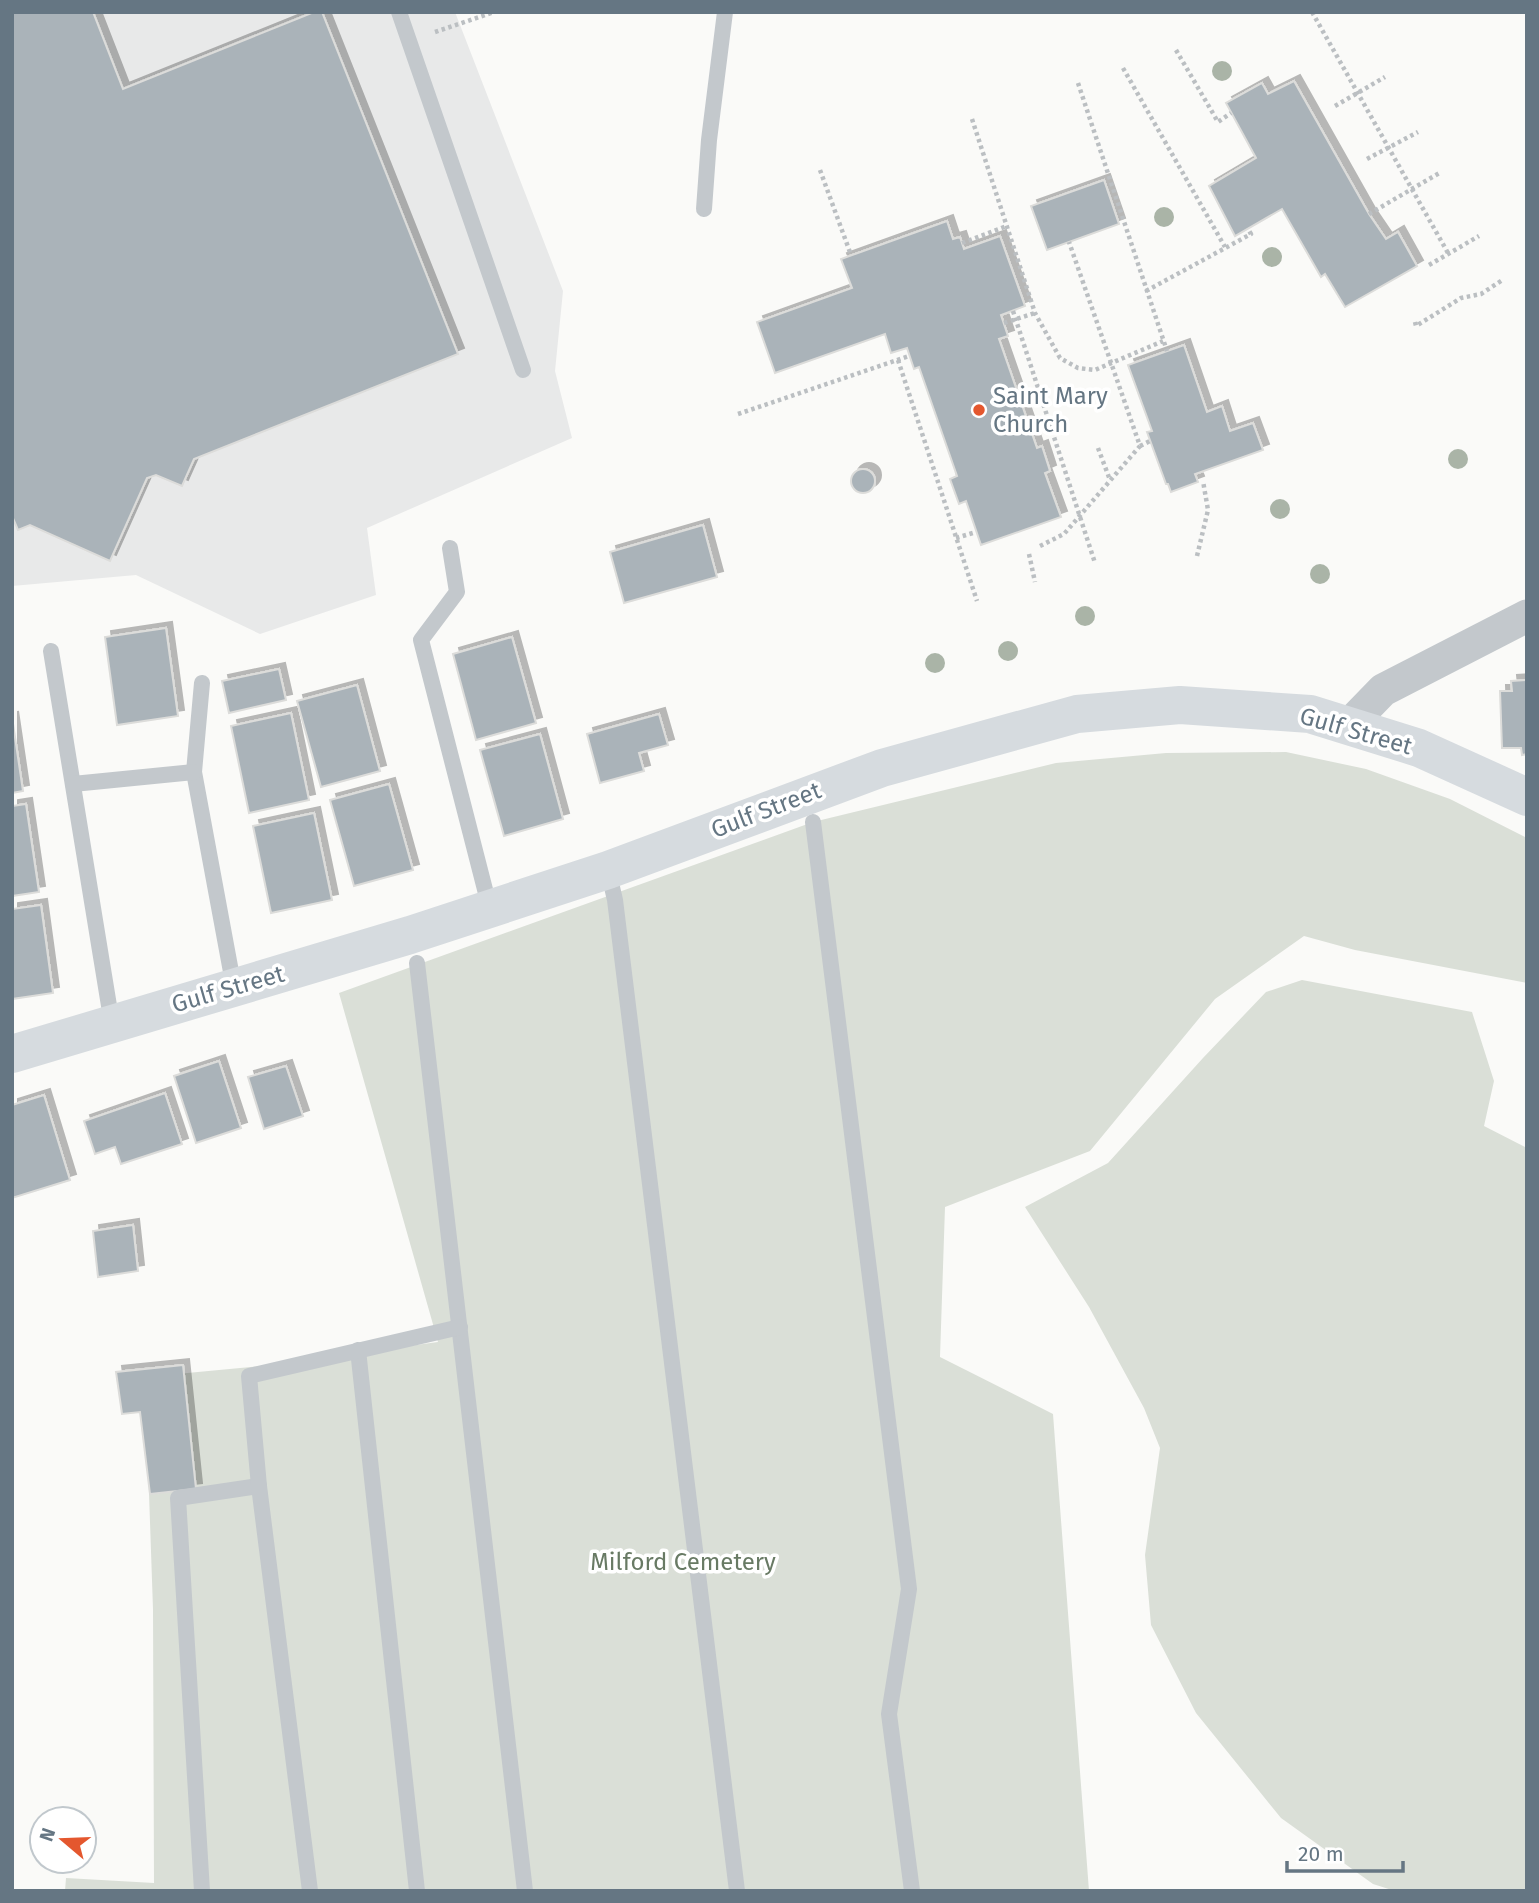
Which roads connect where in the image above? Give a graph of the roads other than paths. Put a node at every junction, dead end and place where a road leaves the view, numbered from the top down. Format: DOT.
graph roads {
  1 [pos="398,12"];
  2 [pos="725,12"];
  3 [pos="704,209"];
  4 [pos="523,370"];
  5 [pos="450,548"];
  6 [pos="1527,616"];
  7 [pos="51,650"];
  8 [pos="202,683"];
  9 [pos="1349,725"];
  10 [pos="194,772"];
  11 [pos="73,784"];
  12 [pos="1527,797"];
  13 [pos="813,822"];
  14 [pos="608,870"];
  15 [pos="490,909"];
  16 [pos="417,963"];
  17 [pos="234,988"];
  18 [pos="112,1024"];
  19 [pos="12,1054"];
  20 [pos="460,1327"];
  21 [pos="358,1350"];
  22 [pos="259,1486"];
  23 [pos="202,1891"];
  24 [pos="310,1891"];
  25 [pos="417,1891"];
  26 [pos="525,1891"];
  27 [pos="737,1891"];
  28 [pos="912,1891"];
  1 -- 4 [label="lane"];
  2 -- 3 [label="lane"];
  5 -- 15 [label="lane"];
  6 -- 9 [label="street"];
  7 -- 11 [label="lane"];
  8 -- 10 [label="lane"];
  9 -- 12 [label="street, Gulf Street"];
  9 -- 14 [label="street, Gulf Street"];
  10 -- 11 [label="lane"];
  10 -- 17 [label="lane"];
  11 -- 18 [label="lane"];
  13 -- 28 [label="lane"];
  14 -- 15 [label="street, Gulf Street"];
  14 -- 27 [label="lane"];
  15 -- 17 [label="street, Gulf Street"];
  16 -- 20 [label="lane"];
  17 -- 18 [label="street, Gulf Street"];
  18 -- 19 [label="street, Gulf Street"];
  20 -- 21 [label="lane"];
  20 -- 26 [label="lane"];
  21 -- 22 [label="lane"];
  21 -- 25 [label="lane"];
  22 -- 23 [label="lane"];
  22 -- 24 [label="lane"];
}
